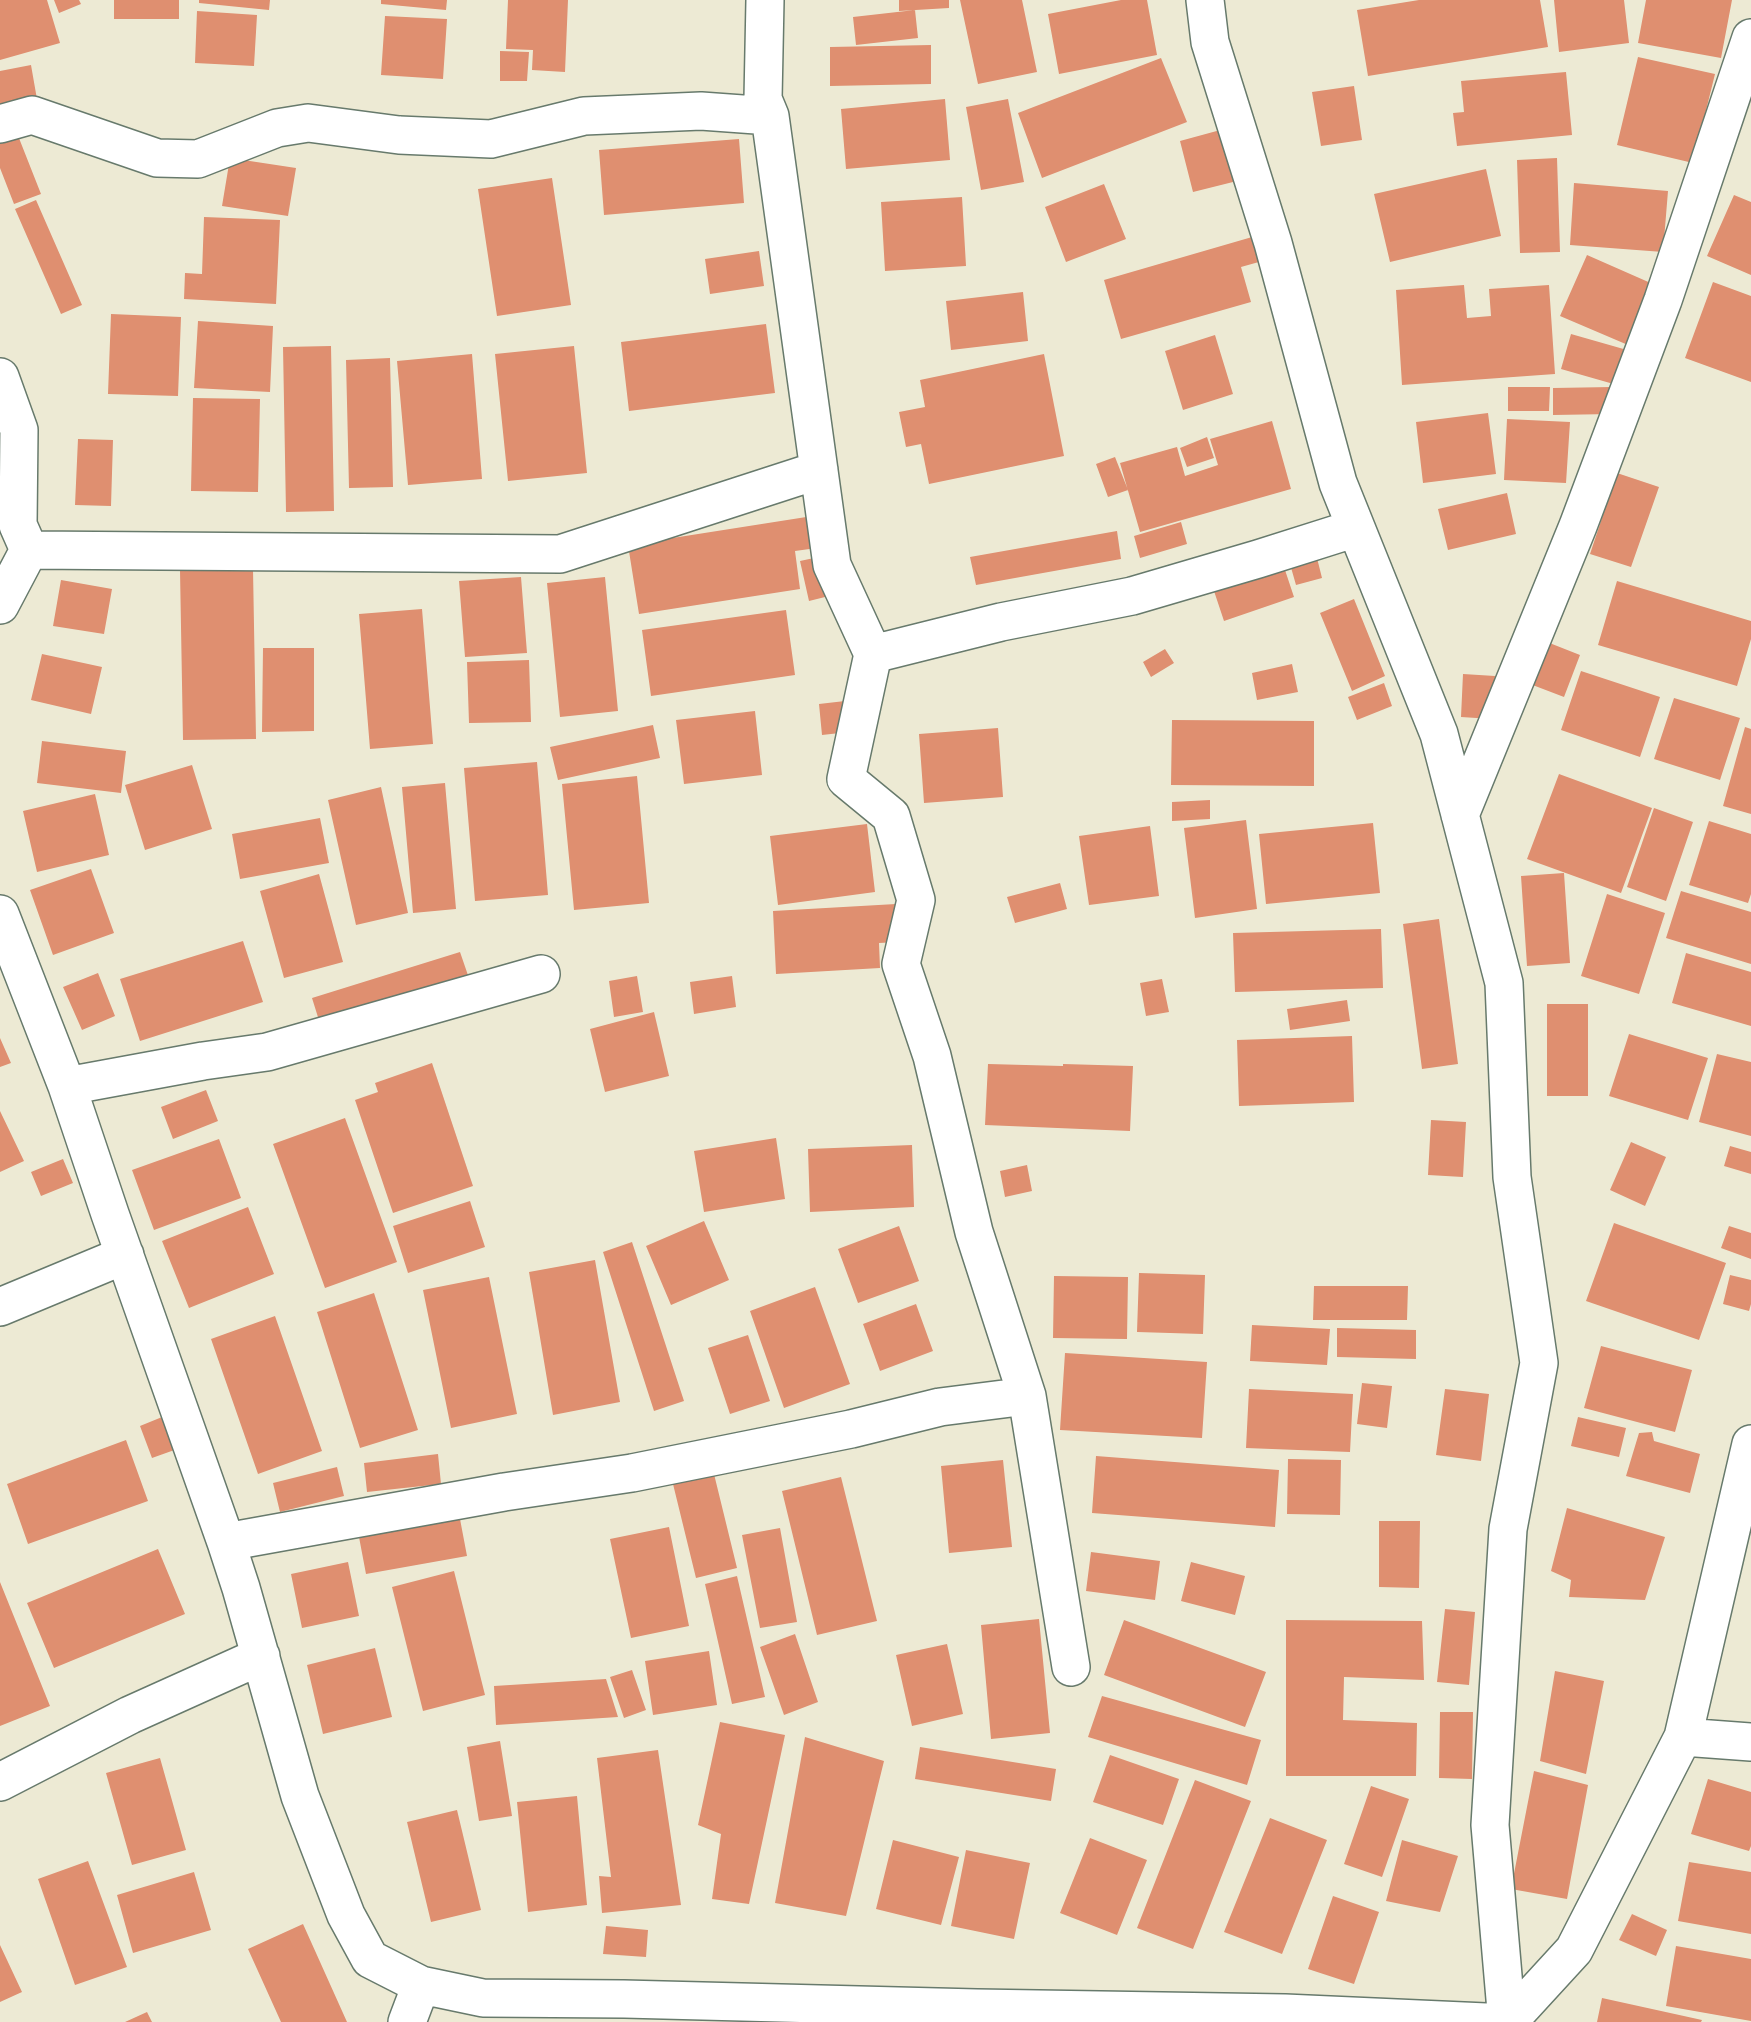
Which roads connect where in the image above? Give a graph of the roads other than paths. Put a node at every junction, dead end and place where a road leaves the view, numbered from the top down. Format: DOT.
graph roads {
  1 [pos="765,0"];
  2 [pos="1205,0"];
  3 [pos="1751,38"];
  4 [pos="770,116"];
  5 [pos="0,124"];
  6 [pos="0,377"];
  7 [pos="818,470"];
  8 [pos="1356,528"];
  9 [pos="29,550"];
  10 [pos="0,605"];
  11 [pos="873,654"];
  12 [pos="1460,815"];
  13 [pos="0,915"];
  14 [pos="541,974"];
  15 [pos="67,1086"];
  16 [pos="125,1255"];
  17 [pos="0,1307"];
  18 [pos="1027,1396"];
  19 [pos="1751,1444"];
  20 [pos="226,1542"];
  21 [pos="261,1656"];
  22 [pos="1071,1667"];
  23 [pos="1683,1737"];
  24 [pos="1751,1742"];
  25 [pos="0,1782"];
  26 [pos="421,1985"];
  27 [pos="407,2022"];
  28 [pos="1486,2022"];
  29 [pos="1508,2022"];
  1 -- 4 [label="street"];
  2 -- 8 [label="street"];
  3 -- 12 [label="street"];
  4 -- 5 [label="street"];
  4 -- 7 [label="street"];
  6 -- 9 [label="street"];
  7 -- 9 [label="street"];
  7 -- 11 [label="street"];
  8 -- 11 [label="street"];
  8 -- 12 [label="street"];
  9 -- 10 [label="street"];
  11 -- 18 [label="street"];
  12 -- 29 [label="street"];
  13 -- 15 [label="street"];
  14 -- 15 [label="street"];
  15 -- 16 [label="street"];
  16 -- 17 [label="street"];
  16 -- 20 [label="street"];
  18 -- 20 [label="street"];
  18 -- 22 [label="street"];
  19 -- 23 [label="street"];
  20 -- 21 [label="street"];
  21 -- 25 [label="street"];
  21 -- 26 [label="street"];
  23 -- 24 [label="street"];
  23 -- 29 [label="street"];
  26 -- 27 [label="street"];
  26 -- 28 [label="street"];
}
